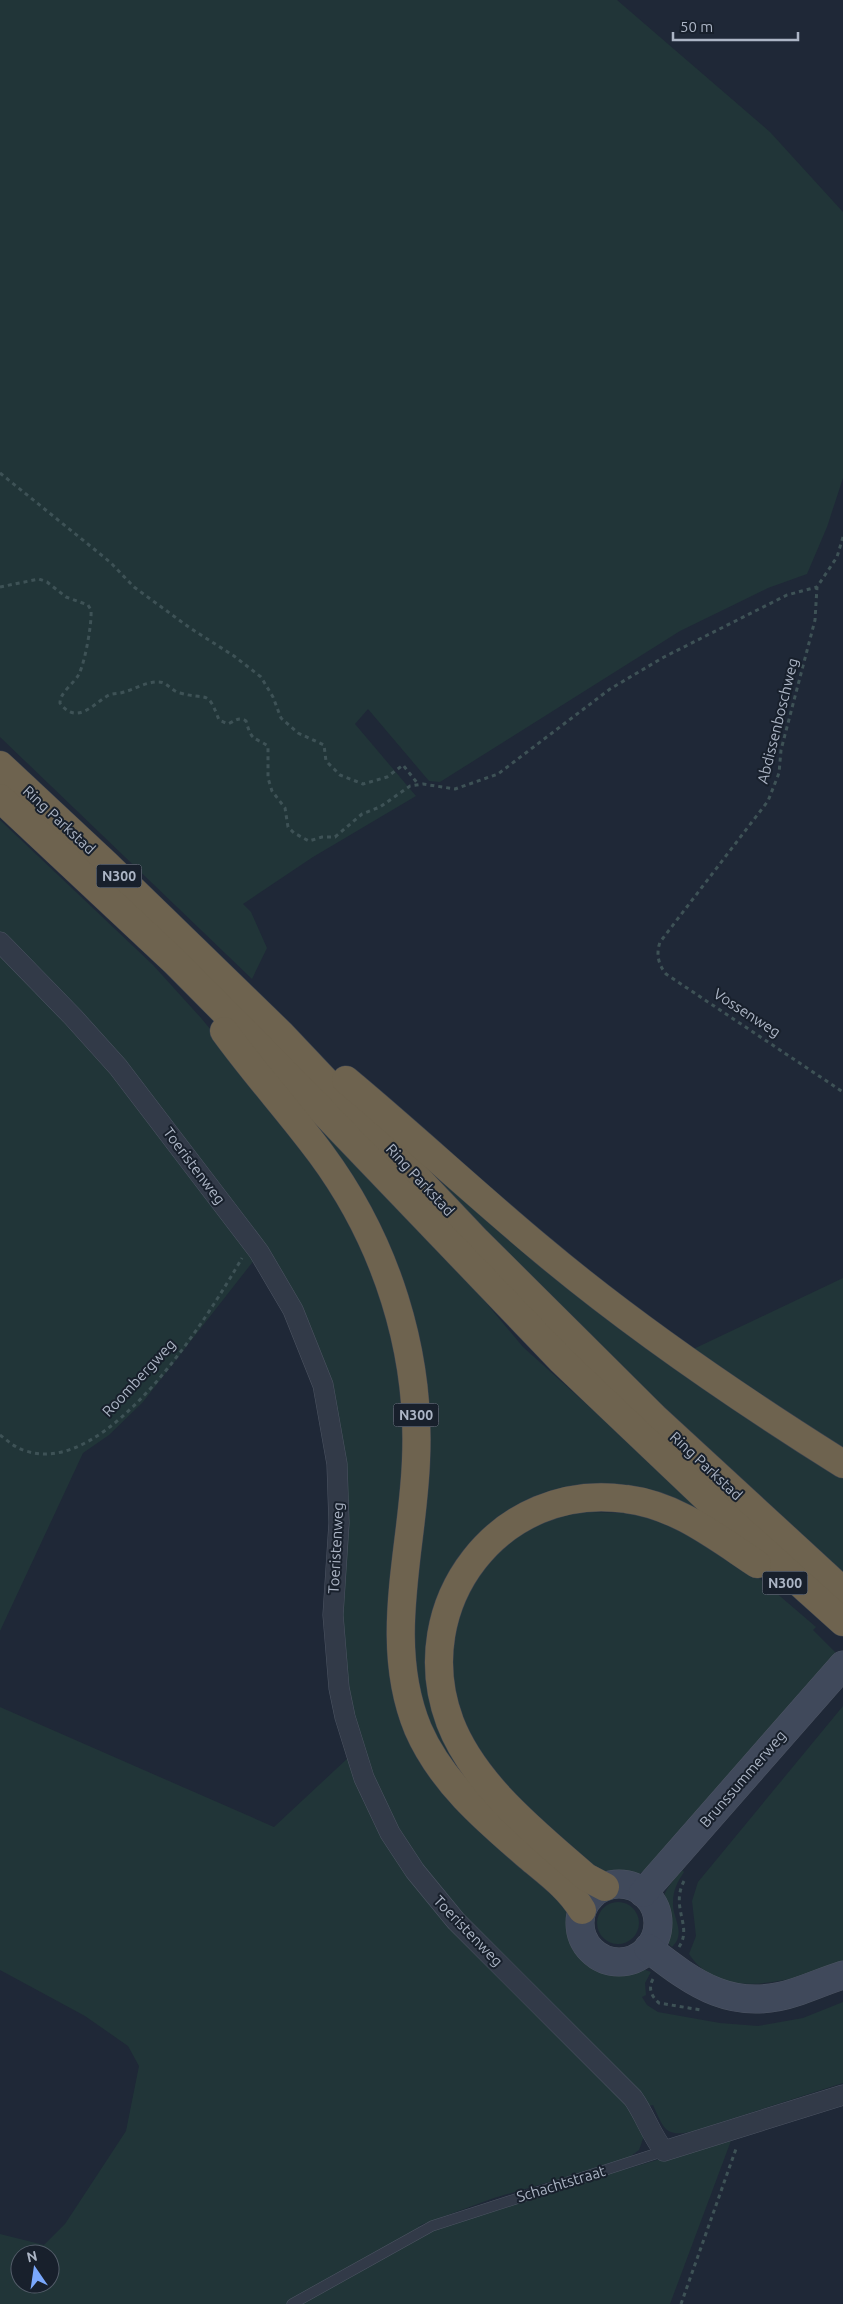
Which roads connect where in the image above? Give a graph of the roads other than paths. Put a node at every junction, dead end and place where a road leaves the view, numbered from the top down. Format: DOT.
graph roads {
  1 [pos="0,766"];
  2 [pos="0,798"];
  3 [pos="0,942"];
  4 [pos="174,961"];
  5 [pos="235,988"];
  6 [pos="843,1464"];
  7 [pos="843,1591"];
  8 [pos="843,1622"];
  9 [pos="843,1664"];
  10 [pos="605,1887"];
  11 [pos="643,1893"];
  12 [pos="582,1910"];
  13 [pos="657,1955"];
  14 [pos="843,1975"];
  15 [pos="843,2095"];
  16 [pos="664,2151"];
  17 [pos="292,2304"];
  1 -- 5 [label="highway, Ring Parkstad / N300"];
  2 -- 4 [label="highway, Ring Parkstad / N300"];
  3 -- 16 [label="street, Toeristenweg"];
  4 -- 8 [label="highway, Ring Parkstad / N300"];
  4 -- 12 [label="highway, N300"];
  5 -- 6 [label="highway, N300"];
  5 -- 7 [label="highway, Ring Parkstad / N300"];
  8 -- 10 [label="highway, N300"];
  9 -- 11 [label="street, Brunssummerweg"];
  10 -- 11 [label="street"];
  10 -- 12 [label="street"];
  11 -- 13 [label="street"];
  12 -- 13 [label="street"];
  13 -- 14 [label="street"];
  15 -- 16 [label="street, Schachtstraat"];
  16 -- 17 [label="lane, Schachtstraat"];
}
